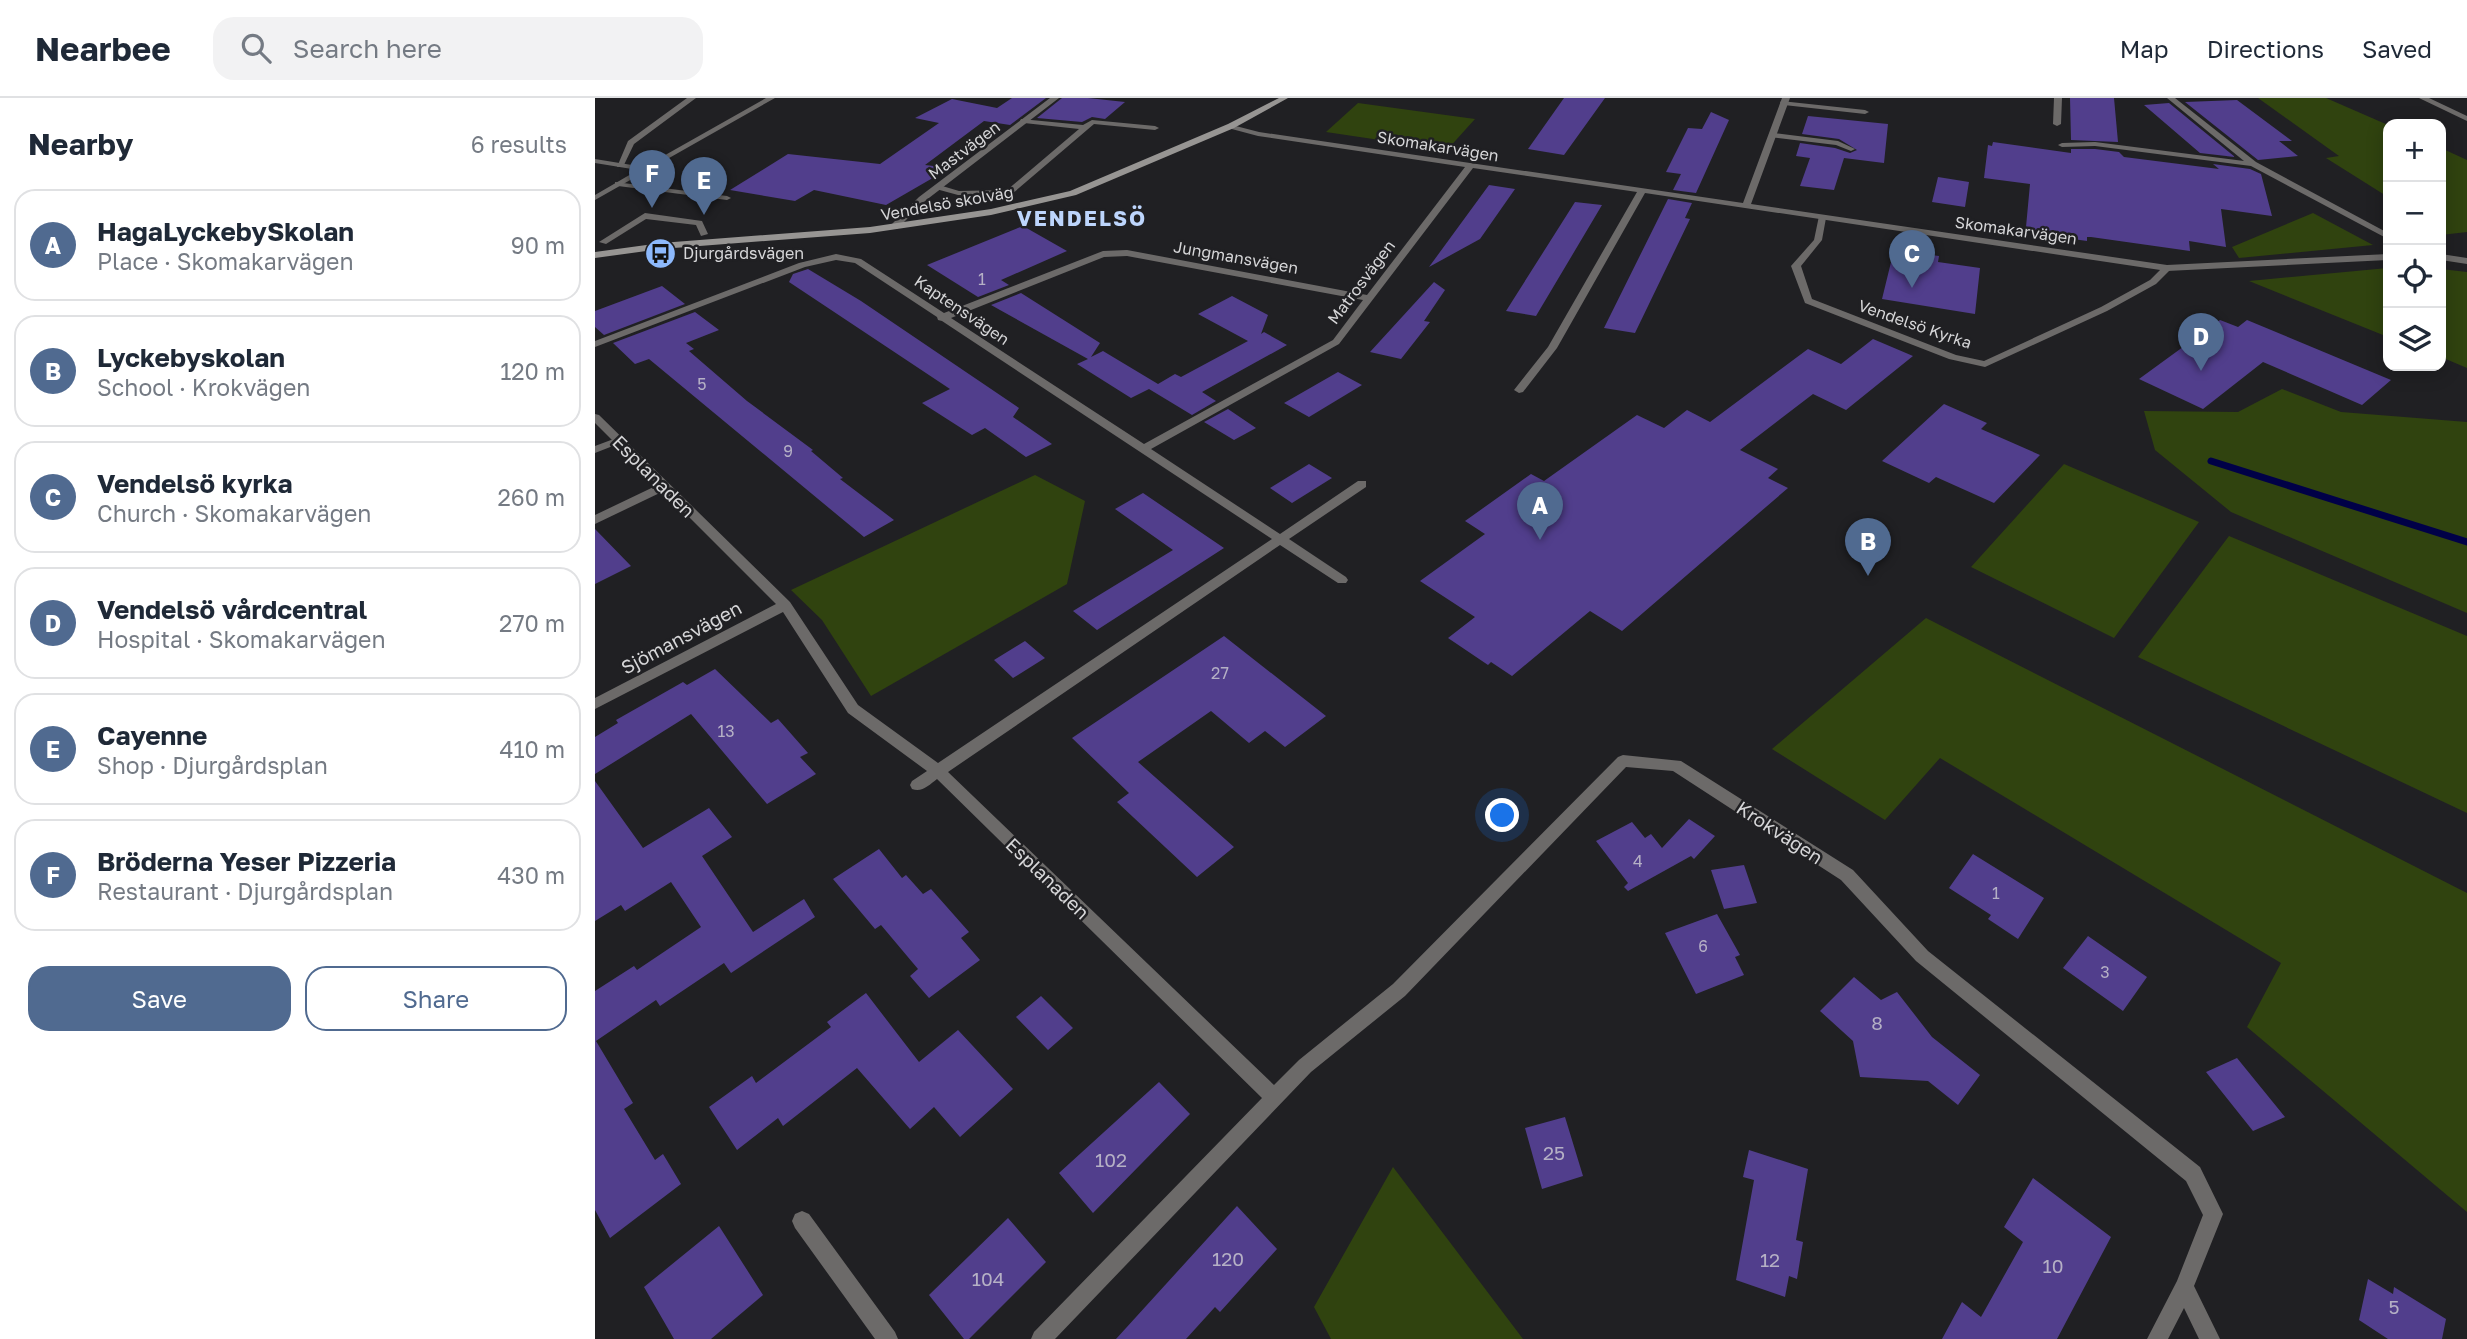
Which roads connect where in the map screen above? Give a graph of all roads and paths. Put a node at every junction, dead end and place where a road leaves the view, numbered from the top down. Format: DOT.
graph roads {
  1 [pos="692,98"];
  2 [pos="771,98"];
  3 [pos="1055,98"];
  4 [pos="1284,98"];
  5 [pos="2058,98"];
  6 [pos="2171,98"];
  7 [pos="2423,98"];
  8 [pos="1785,100"];
  9 [pos="1865,112"];
  10 [pos="2467,119"];
  11 [pos="1024,121"];
  12 [pos="2057,124"];
  13 [pos="1231,126"];
  14 [pos="1086,128"];
  15 [pos="1154,128"];
  16 [pos="1773,135"];
  17 [pos="2062,145"];
  18 [pos="1851,149"];
  19 [pos="595,161"];
  20 [pos="2253,164"];
  21 [pos="620,165"];
  22 [pos="1470,166"];
  23 [pos="644,169"];
  24 [pos="618,184"];
  25 [pos="939,187"];
  26 [pos="1642,191"];
  27 [pos="595,198"];
  28 [pos="727,198"];
  29 [pos="1746,206"];
  30 [pos="1822,218"];
  31 [pos="894,227"];
  32 [pos="2383,233"];
  33 [pos="704,234"];
  34 [pos="603,242"];
  35 [pos="595,256"];
  36 [pos="2383,257"];
  37 [pos="2446,258"];
  38 [pos="2467,261"];
  39 [pos="2167,268"];
  40 [pos="1369,298"];
  41 [pos="941,318"];
  42 [pos="595,344"];
  43 [pos="1520,390"];
  44 [pos="595,417"];
  45 [pos="619,440"];
  46 [pos="1143,449"];
  47 [pos="595,450"];
  48 [pos="1362,484"];
  49 [pos="664,486"];
  50 [pos="595,520"];
  51 [pos="1281,540"];
  52 [pos="1342,580"];
  53 [pos="785,605"];
  54 [pos="595,704"];
  55 [pos="938,771"];
  56 [pos="917,785"];
  57 [pos="1274,1097"];
  58 [pos="802,1221"];
  59 [pos="2184,1287"];
  60 [pos="888,1339"];
  61 [pos="1041,1339"];
  62 [pos="2157,1339"];
  63 [pos="2210,1339"];
  1 -- 21 [label="street"];
  2 -- 23 [label="street"];
  3 -- 11 [label="street, Mastvägen"];
  4 -- 13 [label="street, Vendelsö skolväg"];
  5 -- 12 [label="street"];
  6 -- 20 [label="street"];
  7 -- 10 [label="street"];
  8 -- 9 [label="street"];
  8 -- 16 [label="street"];
  11 -- 14 [label="street"];
  11 -- 25 [label="street, Mastvägen"];
  13 -- 22 [label="street, Skomakarvägen"];
  13 -- 31 [label="street, Vendelsö skolväg"];
  14 -- 15 [label="street"];
  14 -- 25 [label="street"];
  16 -- 18 [label="street"];
  16 -- 29 [label="street"];
  17 -- 20 [label="street"];
  19 -- 21 [label="street"];
  20 -- 32 [label="street"];
  21 -- 23 [label="street"];
  22 -- 26 [label="street, Skomakarvägen"];
  22 -- 40 [label="street, Matrosvägen"];
  23 -- 24 [label="street"];
  24 -- 27 [label="street"];
  24 -- 28 [label="street"];
  25 -- 31 [label="street, Mastvägen"];
  26 -- 29 [label="street, Skomakarvägen"];
  26 -- 43 [label="street"];
  29 -- 30 [label="street, Skomakarvägen"];
  30 -- 39 [label="street, Skomakarvägen"];
  30 -- 39 [label="street, Vendelsö Kyrka"];
  31 -- 35 [label="street, Vendelsö skolväg"];
  33 -- 34 [label="street"];
  36 -- 39 [label="street, Skomakarvägen"];
  37 -- 38 [label="street"];
  40 -- 41 [label="street, Jungmansvägen"];
  40 -- 46 [label="street, Matrosvägen"];
  41 -- 42 [label="street, Kaptensvägen"];
  41 -- 46 [label="street, Kaptensvägen"];
  44 -- 45 [label="street, Esplanaden"];
  45 -- 47 [label="street"];
  45 -- 49 [label="street, Esplanaden"];
  46 -- 51 [label="street, Kaptensvägen"];
  48 -- 51 [label="street"];
  49 -- 50 [label="street"];
  49 -- 53 [label="street, Esplanaden"];
  51 -- 52 [label="street, Kaptensvägen"];
  51 -- 55 [label="street"];
  53 -- 54 [label="street, Sjömansvägen"];
  53 -- 55 [label="street, Esplanaden"];
  55 -- 56 [label="street"];
  55 -- 57 [label="street, Esplanaden"];
  57 -- 59 [label="street, Krokvägen"];
  57 -- 61 [label="street"];
  58 -- 60 [label="street"];
  59 -- 62 [label="street, Krokvägen"];
  59 -- 63 [label="street"];
}
